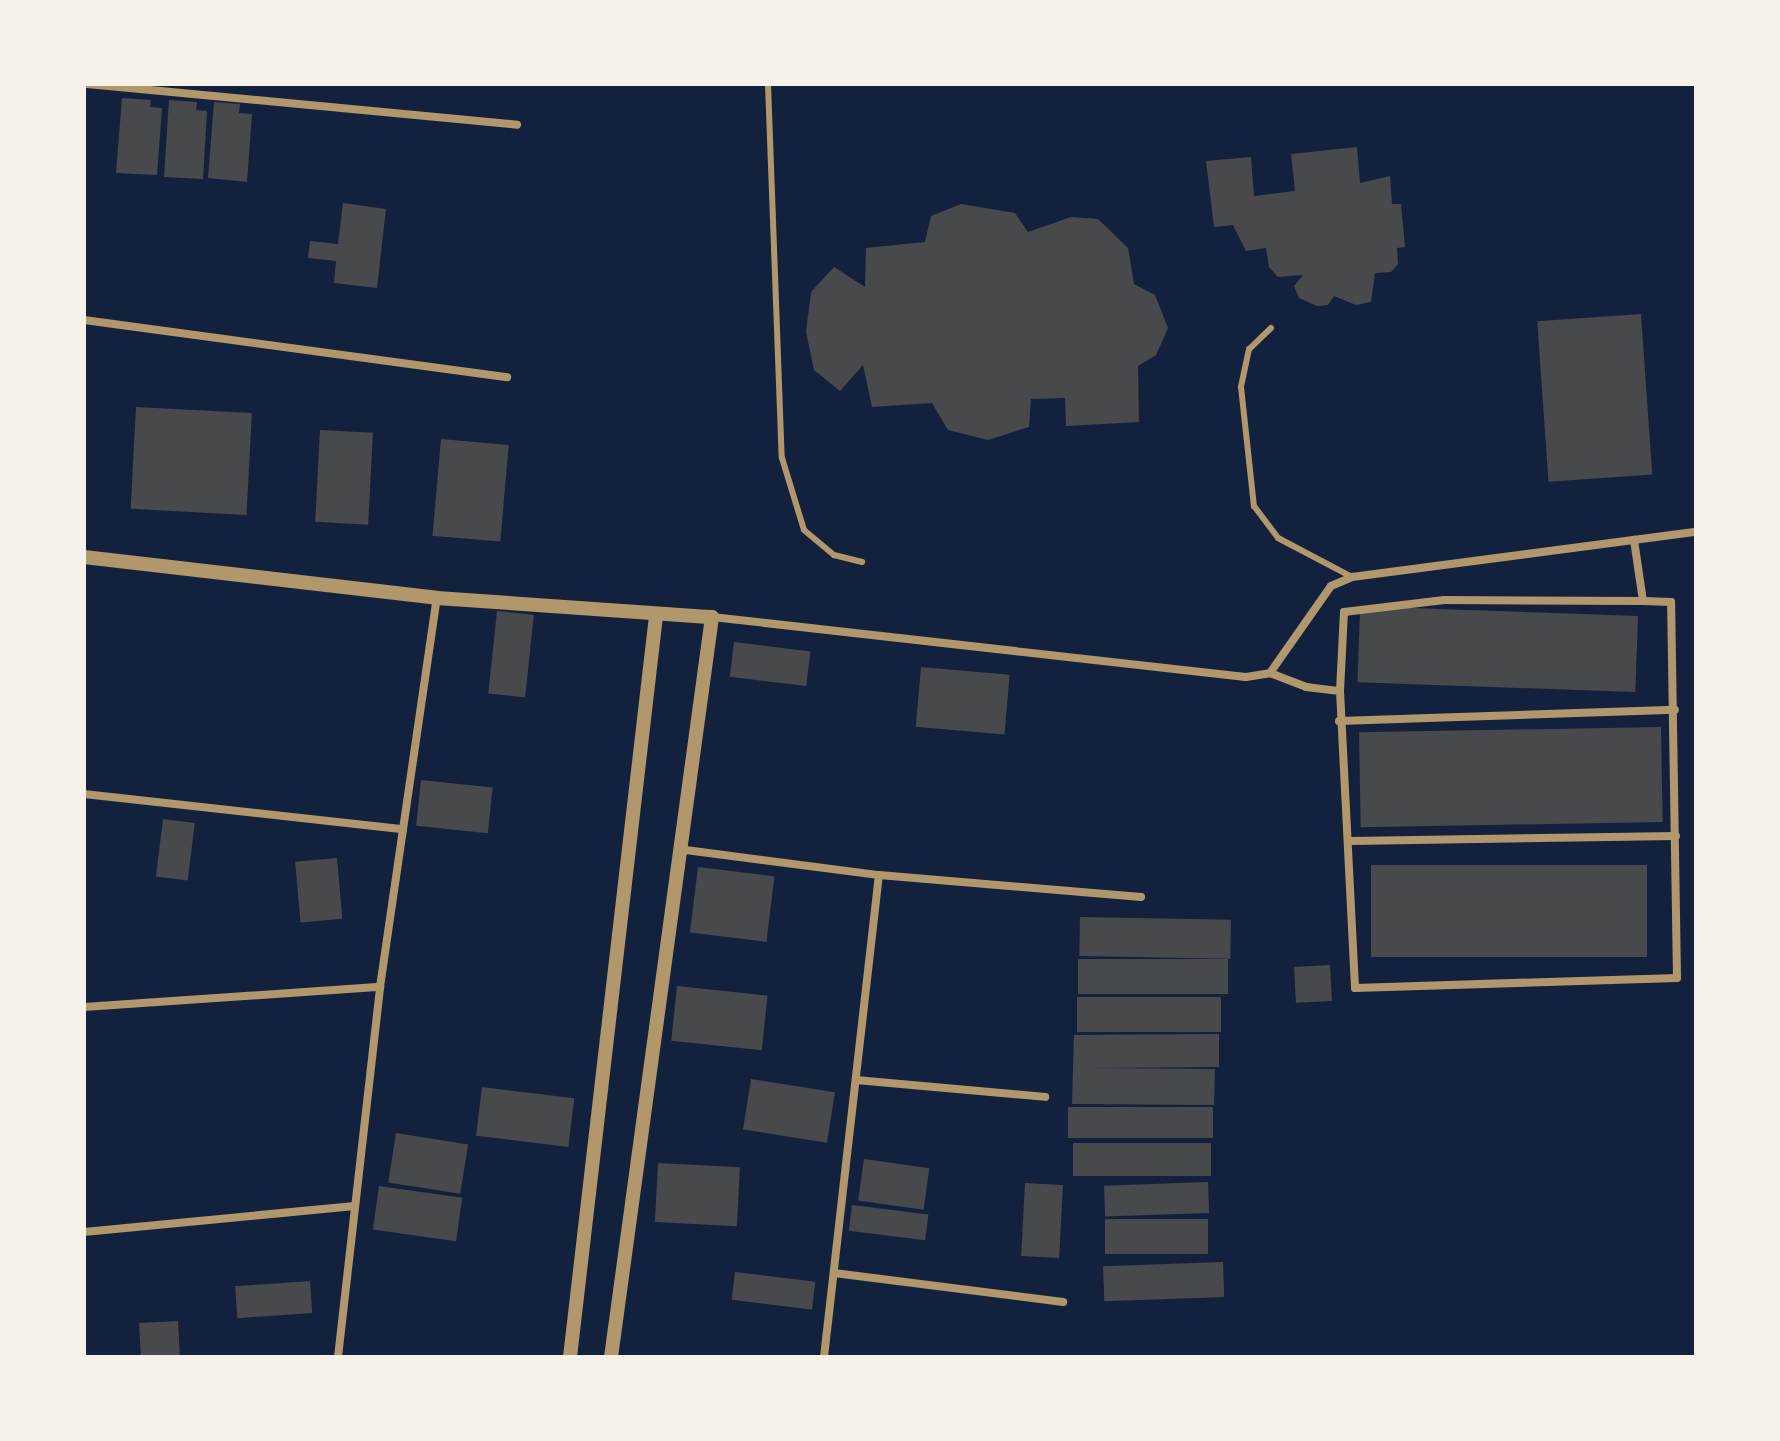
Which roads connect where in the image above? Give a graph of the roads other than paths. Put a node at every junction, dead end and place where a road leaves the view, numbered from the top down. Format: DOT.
graph roads {
  1 [pos="87,84"];
  2 [pos="768,84"];
  3 [pos="517,125"];
  4 [pos="84,320"];
  5 [pos="1271,328"];
  6 [pos="507,377"];
  7 [pos="1696,532"];
  8 [pos="1634,540"];
  9 [pos="84,557"];
  10 [pos="862,562"];
  11 [pos="1352,577"];
  12 [pos="437,598"];
  13 [pos="1643,601"];
  14 [pos="656,616"];
  15 [pos="712,617"];
  16 [pos="1270,673"];
  17 [pos="1340,691"];
  18 [pos="1675,710"];
  19 [pos="1339,721"];
  20 [pos="84,794"];
  21 [pos="403,829"];
  22 [pos="1676,836"];
  23 [pos="1350,841"];
  24 [pos="678,849"];
  25 [pos="879,875"];
  26 [pos="1141,897"];
  27 [pos="380,987"];
  28 [pos="84,1007"];
  29 [pos="856,1080"];
  30 [pos="1045,1097"];
  31 [pos="355,1206"];
  32 [pos="84,1232"];
  33 [pos="834,1273"];
  34 [pos="1063,1302"];
  35 [pos="338,1357"];
  36 [pos="570,1357"];
  37 [pos="611,1357"];
  38 [pos="824,1357"];
  1 -- 3 [label="street"];
  2 -- 10 [label="lane"];
  4 -- 6 [label="street"];
  5 -- 11 [label="lane"];
  7 -- 8 [label="street"];
  8 -- 11 [label="street"];
  8 -- 13 [label="street"];
  9 -- 12 [label="street"];
  11 -- 16 [label="street"];
  12 -- 14 [label="street"];
  12 -- 21 [label="street"];
  13 -- 17 [label="street"];
  13 -- 18 [label="street"];
  14 -- 15 [label="street"];
  14 -- 36 [label="street"];
  15 -- 16 [label="street"];
  15 -- 24 [label="street"];
  16 -- 17 [label="street"];
  17 -- 19 [label="street"];
  18 -- 19 [label="street"];
  18 -- 22 [label="street"];
  19 -- 23 [label="street"];
  20 -- 21 [label="street"];
  21 -- 27 [label="street"];
  22 -- 23 [label="street"];
  22 -- 23 [label="street"];
  24 -- 25 [label="street"];
  24 -- 37 [label="street"];
  25 -- 26 [label="street"];
  25 -- 29 [label="street"];
  27 -- 28 [label="street"];
  27 -- 31 [label="street"];
  29 -- 30 [label="street"];
  29 -- 33 [label="street"];
  31 -- 32 [label="street"];
  31 -- 35 [label="street"];
  33 -- 34 [label="street"];
  33 -- 38 [label="street"];
}
